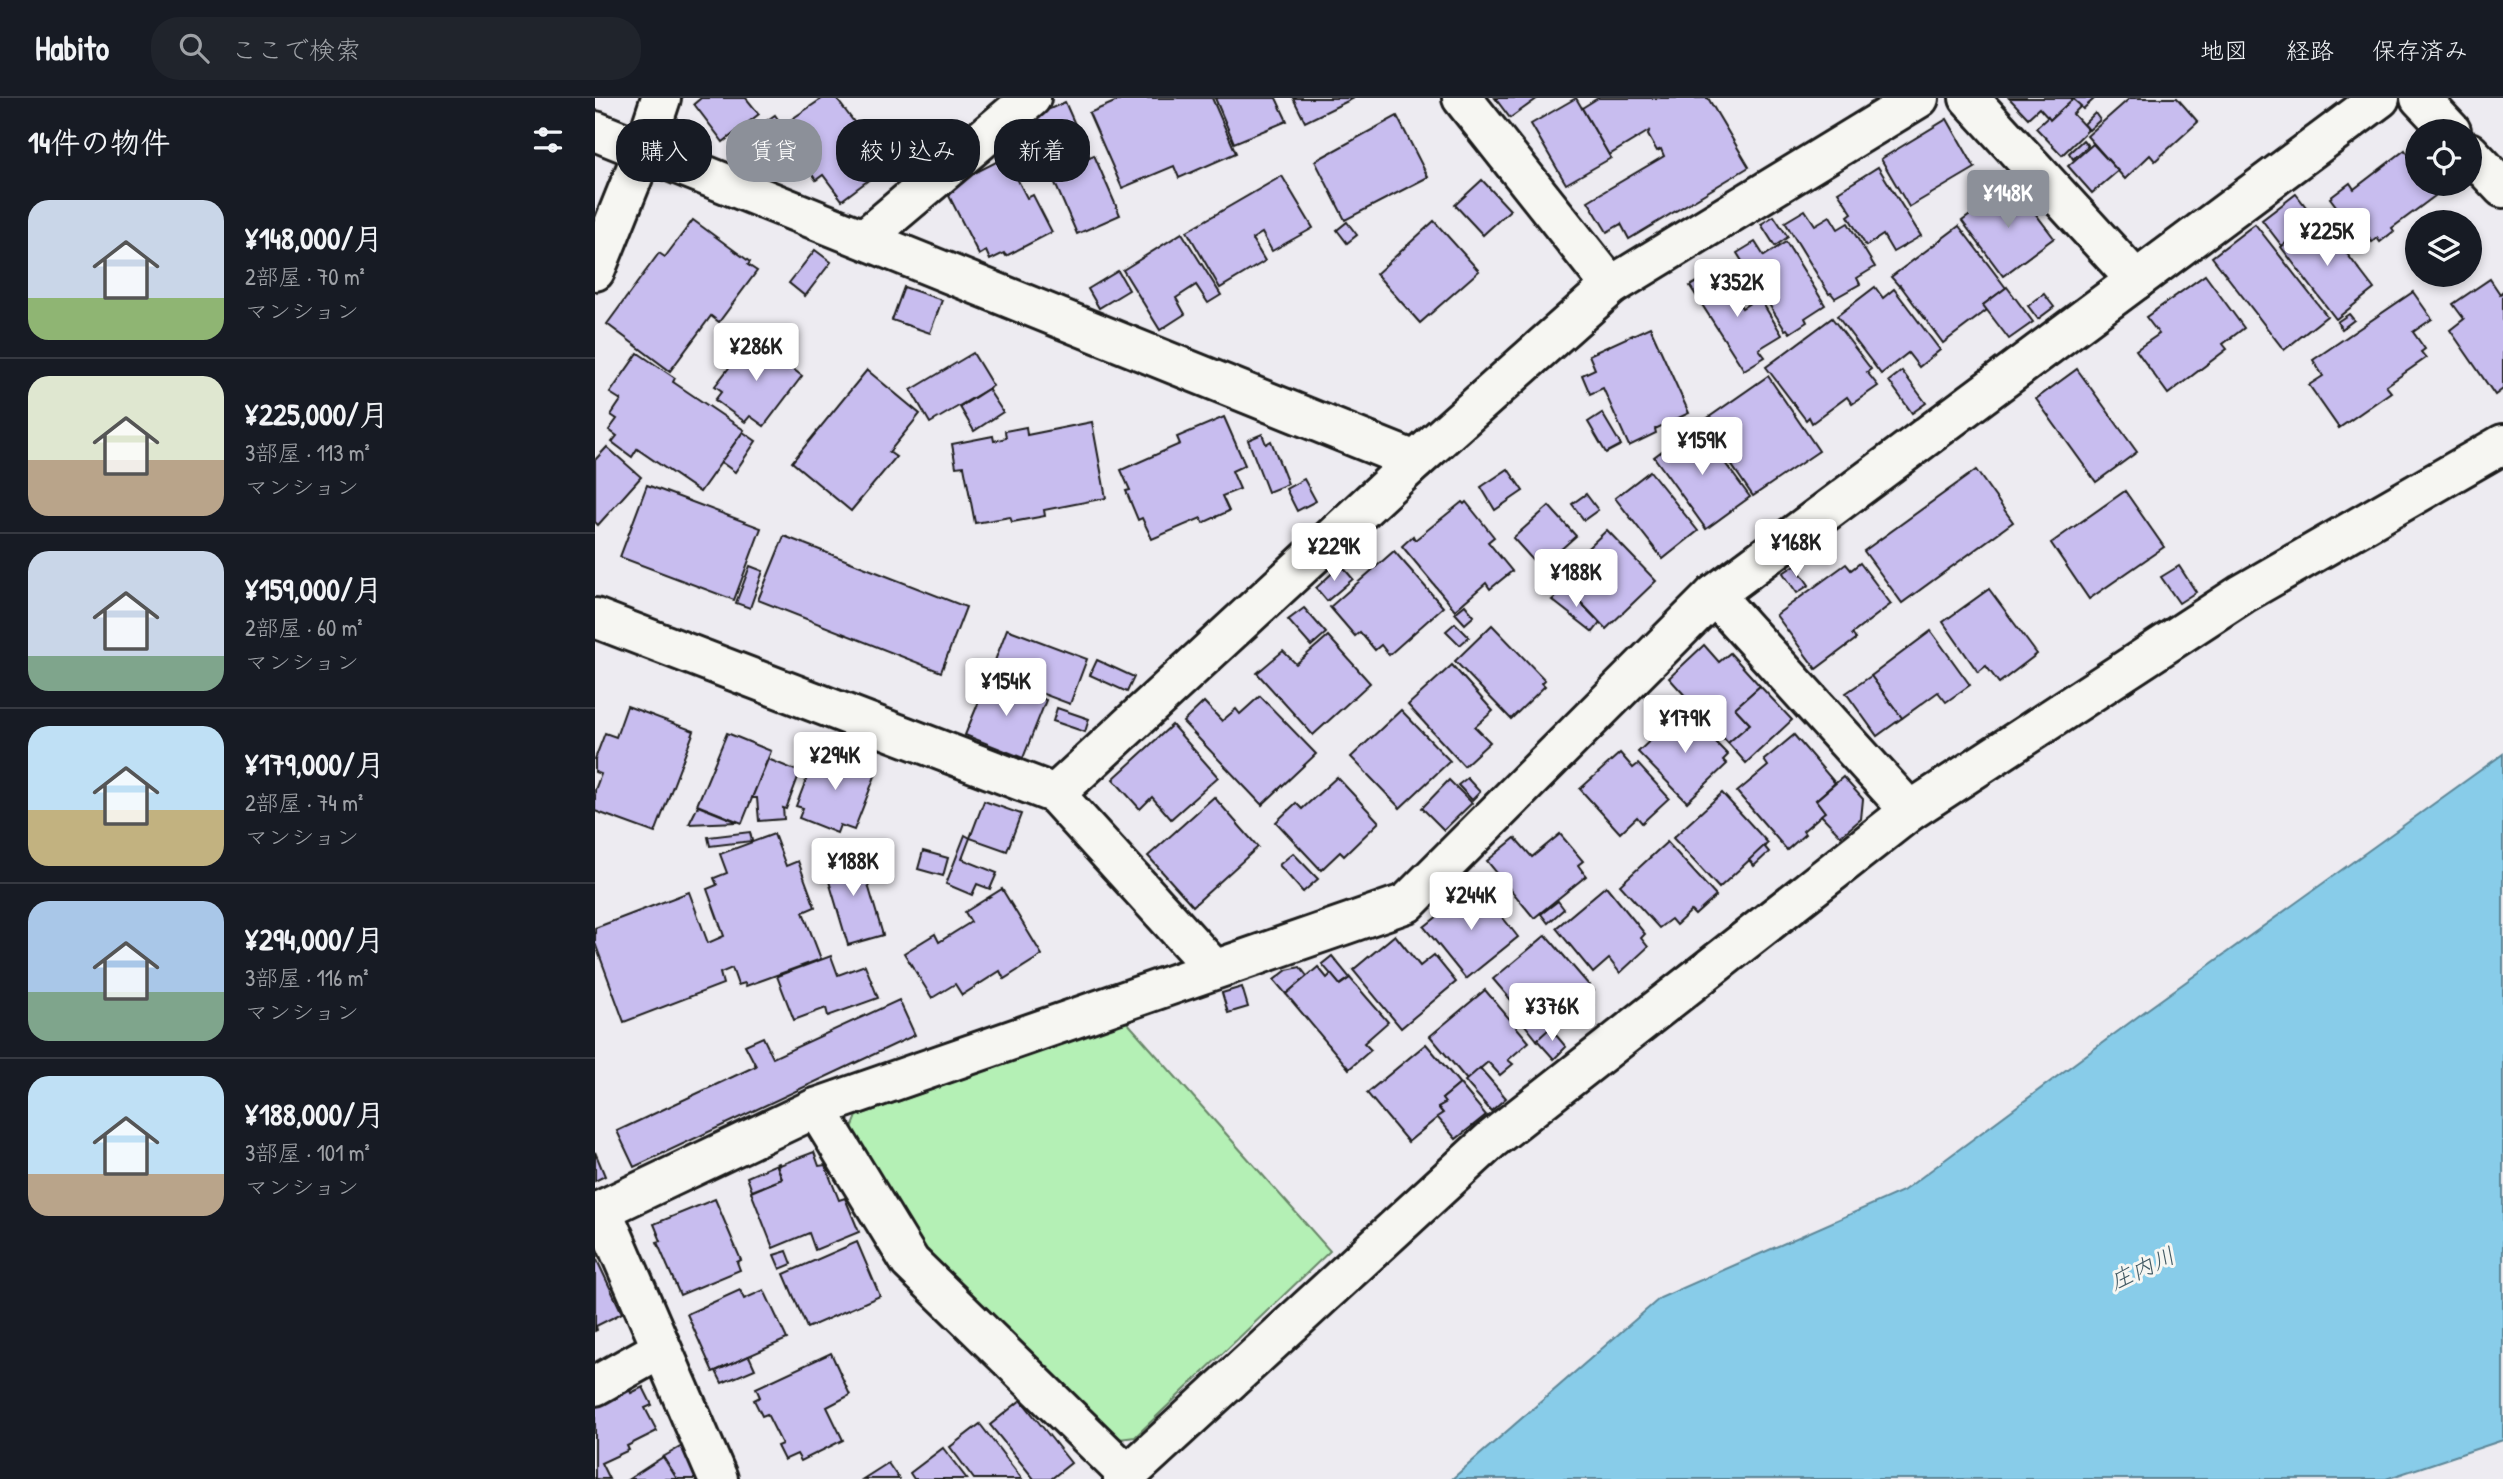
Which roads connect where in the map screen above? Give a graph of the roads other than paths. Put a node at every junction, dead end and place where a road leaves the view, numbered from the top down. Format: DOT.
graph roads {
  1 [pos="661,98"];
  2 [pos="1031,98"];
  3 [pos="1462,98"];
  4 [pos="1919,98"];
  5 [pos="1969,98"];
  6 [pos="2380,98"];
  7 [pos="2420,98"];
  8 [pos="654,119"];
  9 [pos="2440,119"];
  10 [pos="595,131"];
  11 [pos="616,140"];
  12 [pos="2482,166"];
  13 [pos="712,179"];
  14 [pos="631,182"];
  15 [pos="2503,188"];
  16 [pos="865,239"];
  17 [pos="595,271"];
  18 [pos="2136,280"];
  19 [pos="1611,286"];
  20 [pos="2503,444"];
  21 [pos="1415,461"];
  22 [pos="1714,595"];
  23 [pos="595,618"];
  24 [pos="1055,794"];
  25 [pos="1910,811"];
  26 [pos="1215,969"];
  27 [pos="816,1108"];
  28 [pos="598,1212"];
  29 [pos="661,1349"];
  30 [pos="595,1386"];
  31 [pos="1126,1477"];
  32 [pos="718,1479"];
  1 -- 8 [label="street"];
  2 -- 16 [label="street"];
  3 -- 19 [label="street"];
  4 -- 19 [label="street"];
  5 -- 18 [label="street"];
  6 -- 18 [label="street"];
  7 -- 9 [label="street"];
  10 -- 11 [label="street"];
  12 -- 15 [label="street"];
  13 -- 16 [label="street"];
  14 -- 17 [label="street"];
  16 -- 21 [label="street"];
  18 -- 22 [label="street"];
  19 -- 21 [label="street"];
  20 -- 25 [label="street"];
  21 -- 24 [label="street"];
  22 -- 25 [label="street"];
  22 -- 26 [label="street"];
  23 -- 24 [label="street"];
  24 -- 26 [label="street"];
  25 -- 31 [label="street"];
  26 -- 27 [label="street"];
  27 -- 28 [label="street"];
  27 -- 31 [label="street"];
  28 -- 29 [label="street"];
  29 -- 30 [label="street"];
  29 -- 32 [label="street"];
}
